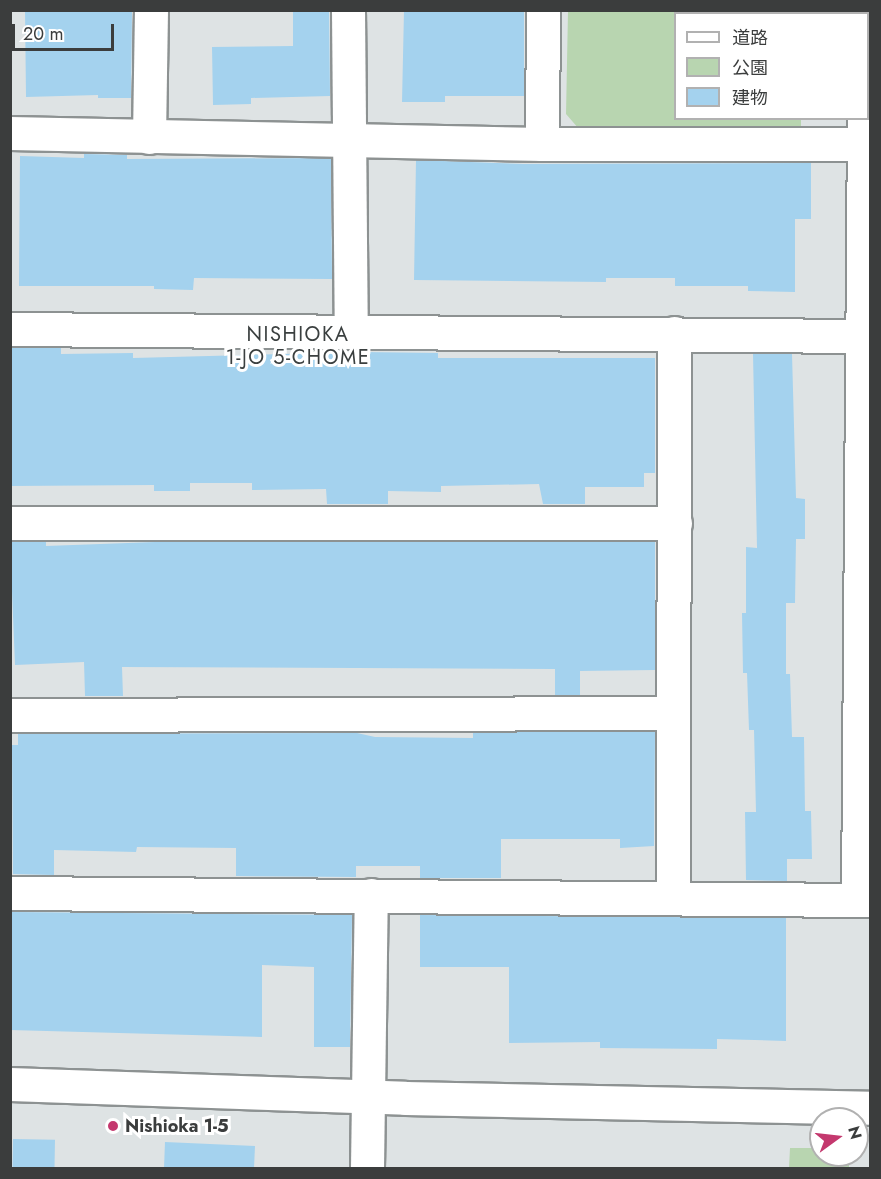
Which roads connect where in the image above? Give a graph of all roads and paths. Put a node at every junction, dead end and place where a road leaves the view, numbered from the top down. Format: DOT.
graph roads {
  1 [pos="151,10"];
  2 [pos="348,10"];
  3 [pos="543,10"];
  4 [pos="864,131"];
  5 [pos="10,132"];
  6 [pos="149,137"];
  7 [pos="346,139"];
  8 [pos="542,144"];
  9 [pos="10,330"];
  10 [pos="351,330"];
  11 [pos="674,333"];
  12 [pos="867,336"];
  13 [pos="10,523"];
  14 [pos="675,523"];
  15 [pos="866,528"];
  16 [pos="673,713"];
  17 [pos="865,713"];
  18 [pos="10,715"];
  19 [pos="10,893"];
  20 [pos="371,895"];
  21 [pos="673,898"];
  22 [pos="864,900"];
  23 [pos="10,1084"];
  24 [pos="368,1096"];
  25 [pos="870,1108"];
  26 [pos="367,1168"];
  1 -- 6 [label="street"];
  2 -- 7 [label="street"];
  3 -- 8 [label="street"];
  4 -- 8 [label="street"];
  4 -- 12 [label="street"];
  5 -- 6 [label="street"];
  6 -- 7 [label="street"];
  7 -- 8 [label="street"];
  7 -- 10 [label="street"];
  9 -- 10 [label="street"];
  10 -- 11 [label="street"];
  11 -- 12 [label="street"];
  11 -- 14 [label="street"];
  12 -- 15 [label="street"];
  13 -- 14 [label="street"];
  14 -- 16 [label="street"];
  15 -- 17 [label="street"];
  16 -- 18 [label="street"];
  16 -- 21 [label="street"];
  17 -- 22 [label="street"];
  19 -- 20 [label="street"];
  20 -- 21 [label="street"];
  20 -- 24 [label="street"];
  21 -- 22 [label="street"];
  23 -- 24 [label="street"];
  24 -- 25 [label="street"];
  24 -- 26 [label="street"];
}
